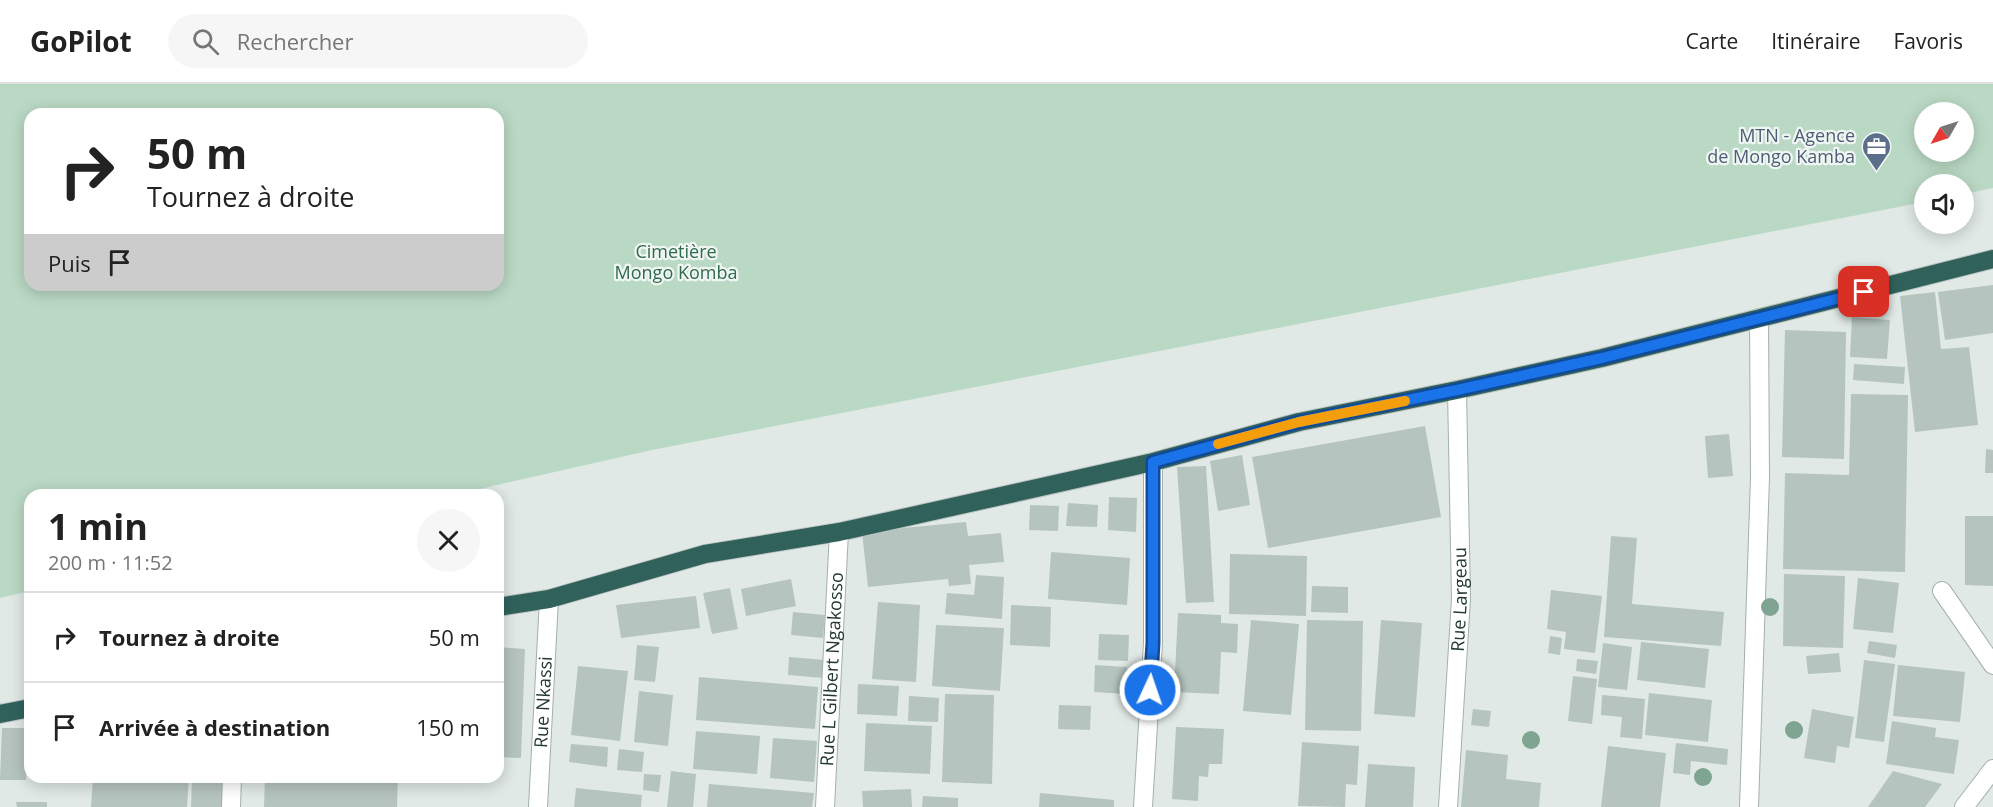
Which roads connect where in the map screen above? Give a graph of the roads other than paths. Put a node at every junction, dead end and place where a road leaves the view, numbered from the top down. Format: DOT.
graph roads {
  1 [pos="1993,259"];
  2 [pos="1759,318"];
  3 [pos="1457,390"];
  4 [pos="1153,462"];
  5 [pos="839,532"];
  6 [pos="1942,591"];
  7 [pos="549,599"];
  8 [pos="504,606"];
  9 [pos="1993,665"];
  10 [pos="24,709"];
  11 [pos="0,714"];
  12 [pos="1993,769"];
  13 [pos="232,783"];
  14 [pos="231,807"];
  15 [pos="538,807"];
  16 [pos="825,807"];
  17 [pos="1143,807"];
  18 [pos="1448,807"];
  19 [pos="1749,807"];
  20 [pos="1964,807"];
  1 -- 2 [label="highway"];
  2 -- 3 [label="highway"];
  2 -- 19 [label="street"];
  3 -- 4 [label="highway"];
  3 -- 18 [label="street, Rue Largeau"];
  4 -- 5 [label="highway"];
  4 -- 17 [label="street"];
  5 -- 7 [label="highway"];
  5 -- 16 [label="street, Rue L Gilbert Ngakosso"];
  6 -- 9 [label="street"];
  7 -- 8 [label="highway"];
  7 -- 15 [label="street, Rue Nkassi"];
  10 -- 11 [label="highway"];
  12 -- 20 [label="street"];
  13 -- 14 [label="street"];
}
